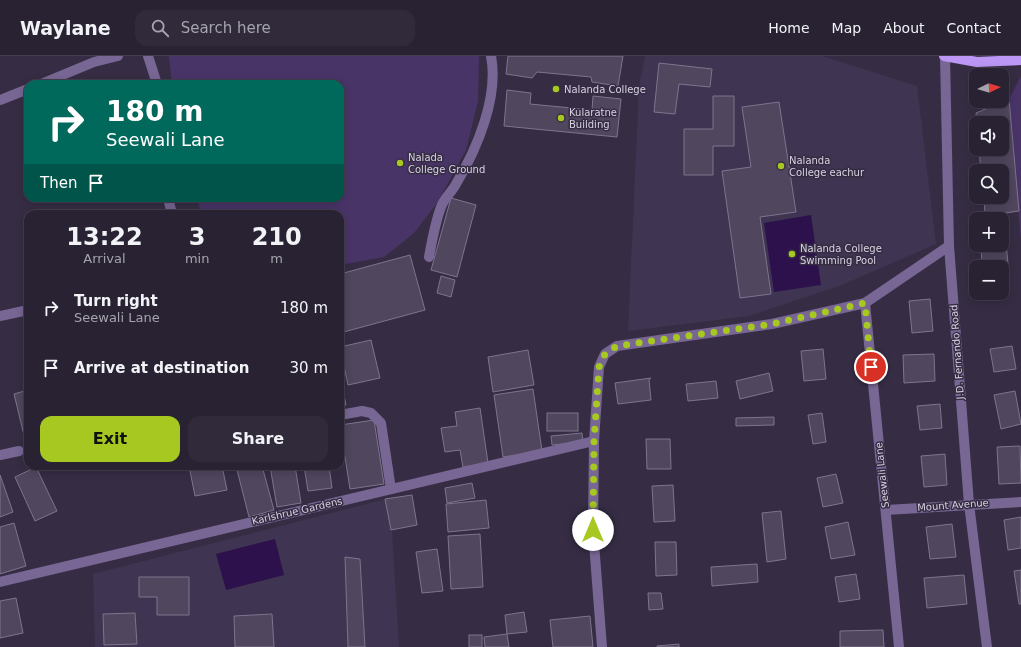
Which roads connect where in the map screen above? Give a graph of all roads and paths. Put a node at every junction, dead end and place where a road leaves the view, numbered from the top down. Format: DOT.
graph roads {
  1 [pos="118,56"];
  2 [pos="148,56"];
  3 [pos="491,56"];
  4 [pos="944,56"];
  5 [pos="1021,60"];
  6 [pos="50,80"];
  7 [pos="156,80"];
  8 [pos="24,91"];
  9 [pos="0,100"];
  10 [pos="949,246"];
  11 [pos="429,257"];
  12 [pos="865,303"];
  13 [pos="24,311"];
  14 [pos="0,316"];
  15 [pos="344,414"];
  16 [pos="594,441"];
  17 [pos="19,451"];
  18 [pos="0,455"];
  19 [pos="391,489"];
  20 [pos="1021,502"];
  21 [pos="969,504"];
  22 [pos="886,510"];
  23 [pos="0,582"];
  24 [pos="602,647"];
  25 [pos="899,647"];
  26 [pos="987,647"];
  1 -- 6 [label="street"];
  2 -- 7 [label="street"];
  3 -- 11 [label="street"];
  4 -- 5 [label="main road"];
  4 -- 10 [label="street, J.D. Fernando Road"];
  8 -- 9 [label="street"];
  10 -- 12 [label="street"];
  10 -- 21 [label="street, J.D. Fernando Road"];
  12 -- 16 [label="street"];
  12 -- 22 [label="street, Seewali Lane"];
  13 -- 14 [label="street"];
  15 -- 19 [label="street"];
  16 -- 19 [label="street, Karlshrue Gardens"];
  16 -- 24 [label="street"];
  17 -- 18 [label="street"];
  19 -- 23 [label="street, Karlshrue Gardens"];
  20 -- 21 [label="street, Mount Avenue"];
  21 -- 22 [label="street, Mount Avenue"];
  21 -- 26 [label="street, J.D. Fernando Road"];
  22 -- 25 [label="street, Seewali Lane"];
}
